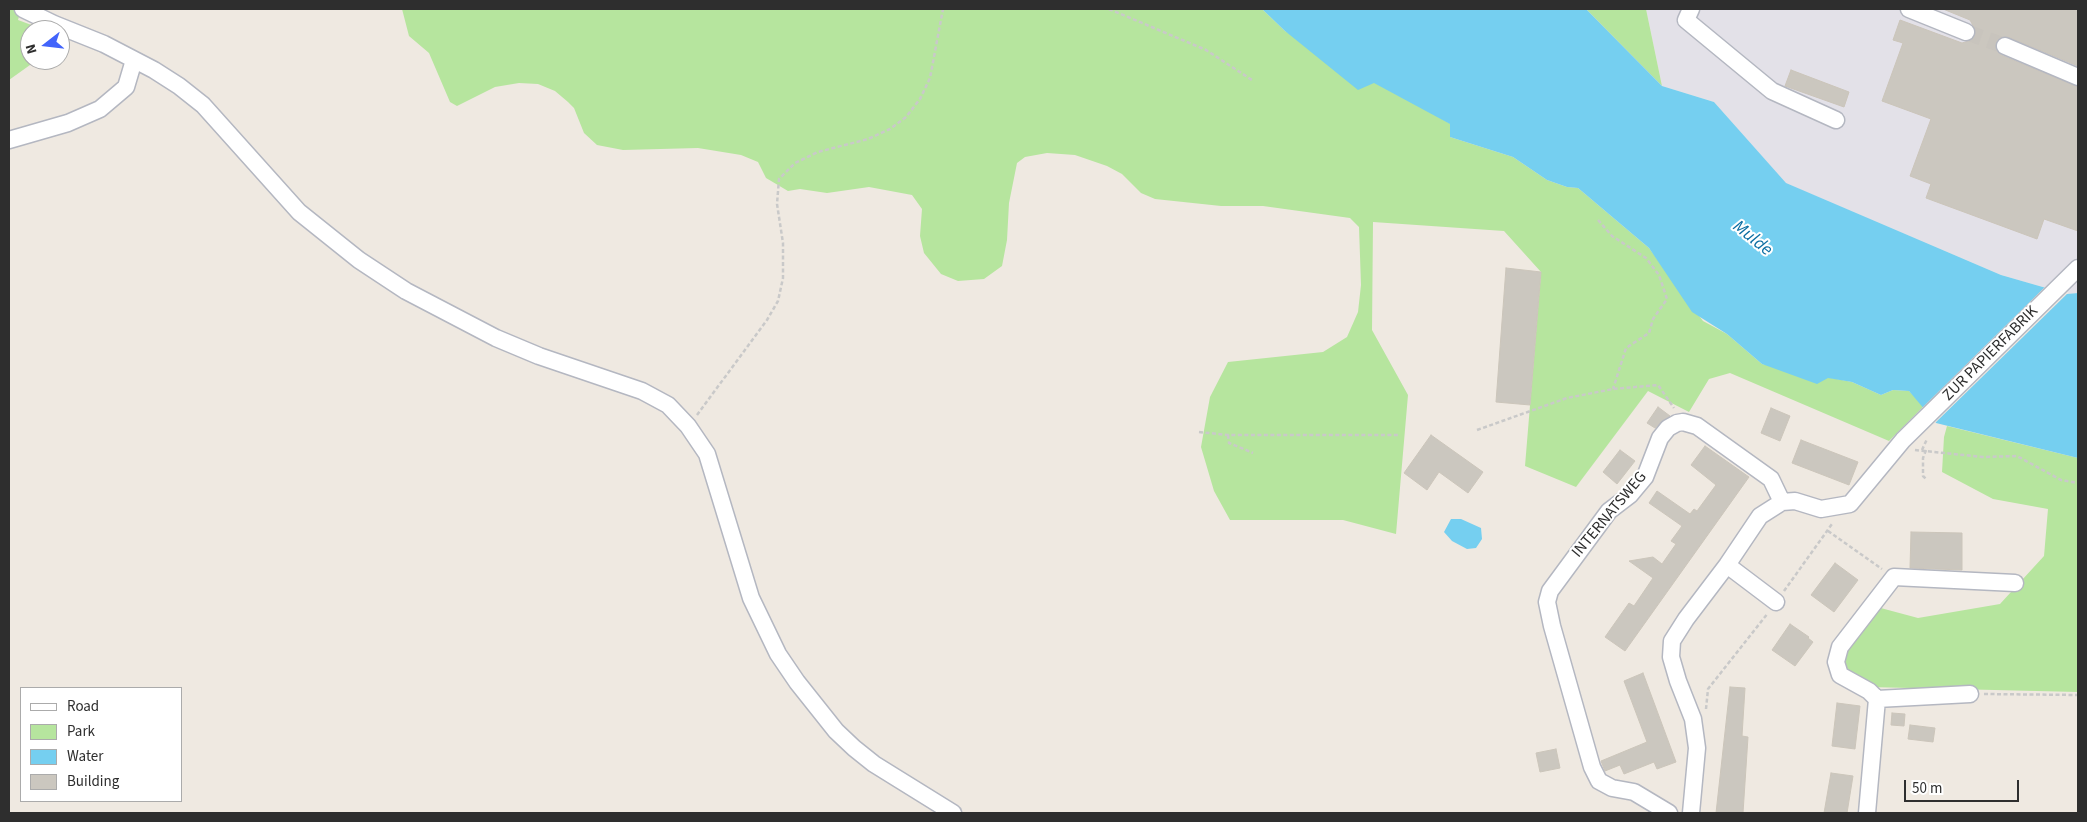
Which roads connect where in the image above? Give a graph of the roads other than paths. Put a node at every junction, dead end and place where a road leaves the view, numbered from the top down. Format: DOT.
graph roads {
  1 [pos="23,9"];
  2 [pos="1691,9"];
  3 [pos="1909,9"];
  4 [pos="1966,32"];
  5 [pos="2005,46"];
  6 [pos="134,60"];
  7 [pos="2078,78"];
  8 [pos="1836,120"];
  9 [pos="9,140"];
  10 [pos="2078,268"];
  11 [pos="1782,502"];
  12 [pos="1727,565"];
  13 [pos="2015,582"];
  14 [pos="1776,602"];
  15 [pos="1970,694"];
  16 [pos="1877,698"];
  17 [pos="953,813"];
  18 [pos="1669,813"];
  19 [pos="1692,813"];
  20 [pos="1867,813"];
  1 -- 6 [label="street"];
  2 -- 8 [label="street"];
  3 -- 4 [label="street"];
  5 -- 7 [label="street"];
  6 -- 9 [label="street"];
  6 -- 17 [label="street"];
  10 -- 11 [label="street, ZUR PAPIERFABRIK"];
  11 -- 12 [label="street"];
  11 -- 18 [label="street, INTERNATSWEG"];
  12 -- 14 [label="street"];
  12 -- 19 [label="street"];
  13 -- 16 [label="street"];
  15 -- 16 [label="street"];
  16 -- 20 [label="street"];
}
